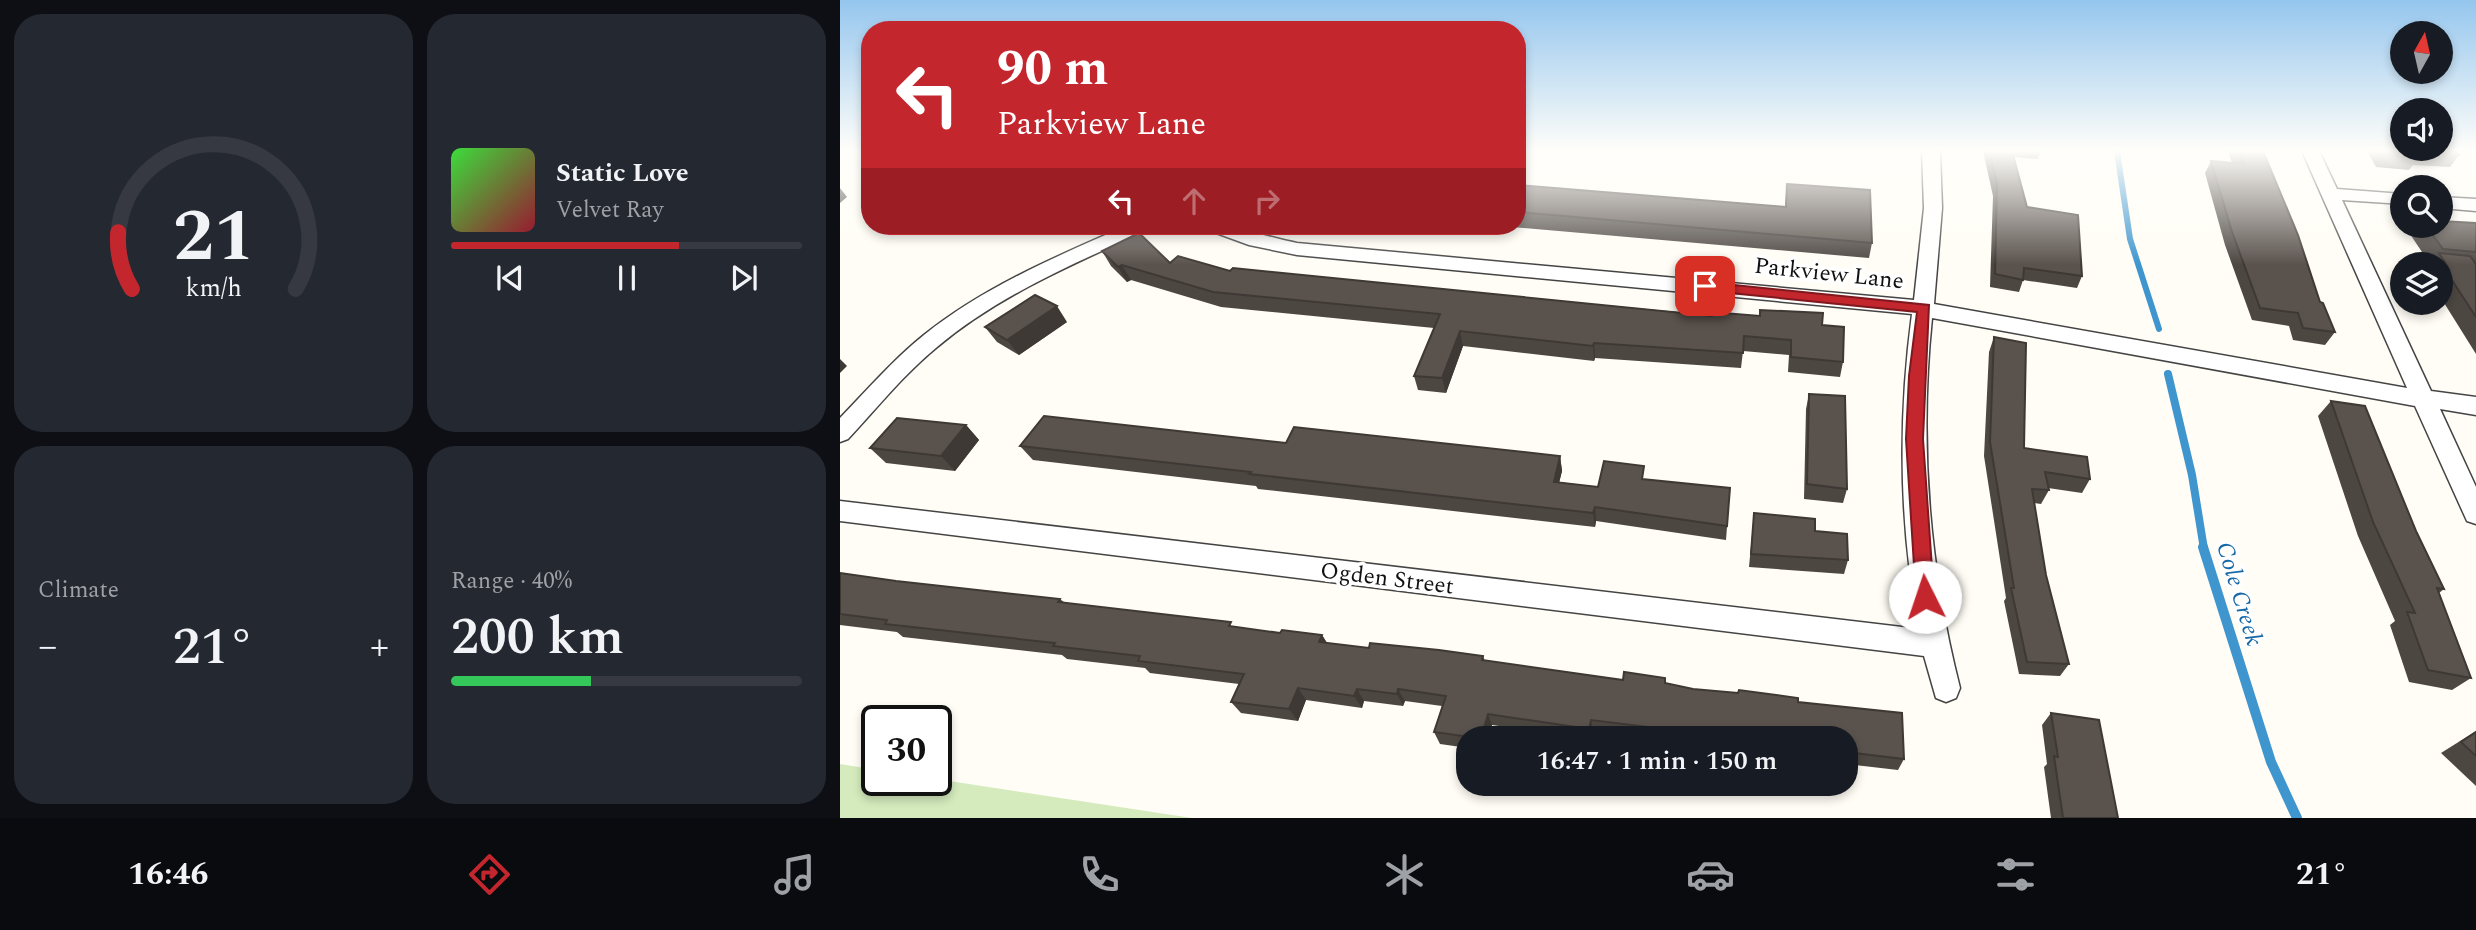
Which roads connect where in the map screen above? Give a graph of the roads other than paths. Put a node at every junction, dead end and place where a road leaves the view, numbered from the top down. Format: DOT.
graph roads {
  1 [pos="1933,189"];
  2 [pos="2328,189"];
  3 [pos="2330,194"];
  4 [pos="2390,198"];
  5 [pos="2453,203"];
  6 [pos="2476,205"];
  7 [pos="1121,235"];
  8 [pos="1240,235"];
  9 [pos="1924,308"];
  10 [pos="2424,399"];
  11 [pos="2476,406"];
  12 [pos="840,433"];
  13 [pos="840,511"];
  14 [pos="2476,514"];
  15 [pos="1934,644"];
  16 [pos="1945,688"];
  1 -- 9 [label="street"];
  2 -- 3 [label="street"];
  3 -- 4 [label="street"];
  3 -- 10 [label="street"];
  5 -- 6 [label="street"];
  7 -- 12 [label="street"];
  8 -- 9 [label="street, Parkview Lane"];
  9 -- 10 [label="street, Parkview Lane"];
  9 -- 15 [label="street"];
  10 -- 11 [label="street, Parkview Lane"];
  10 -- 14 [label="street"];
  13 -- 15 [label="street, Ogden Street"];
  15 -- 16 [label="street"];
}
